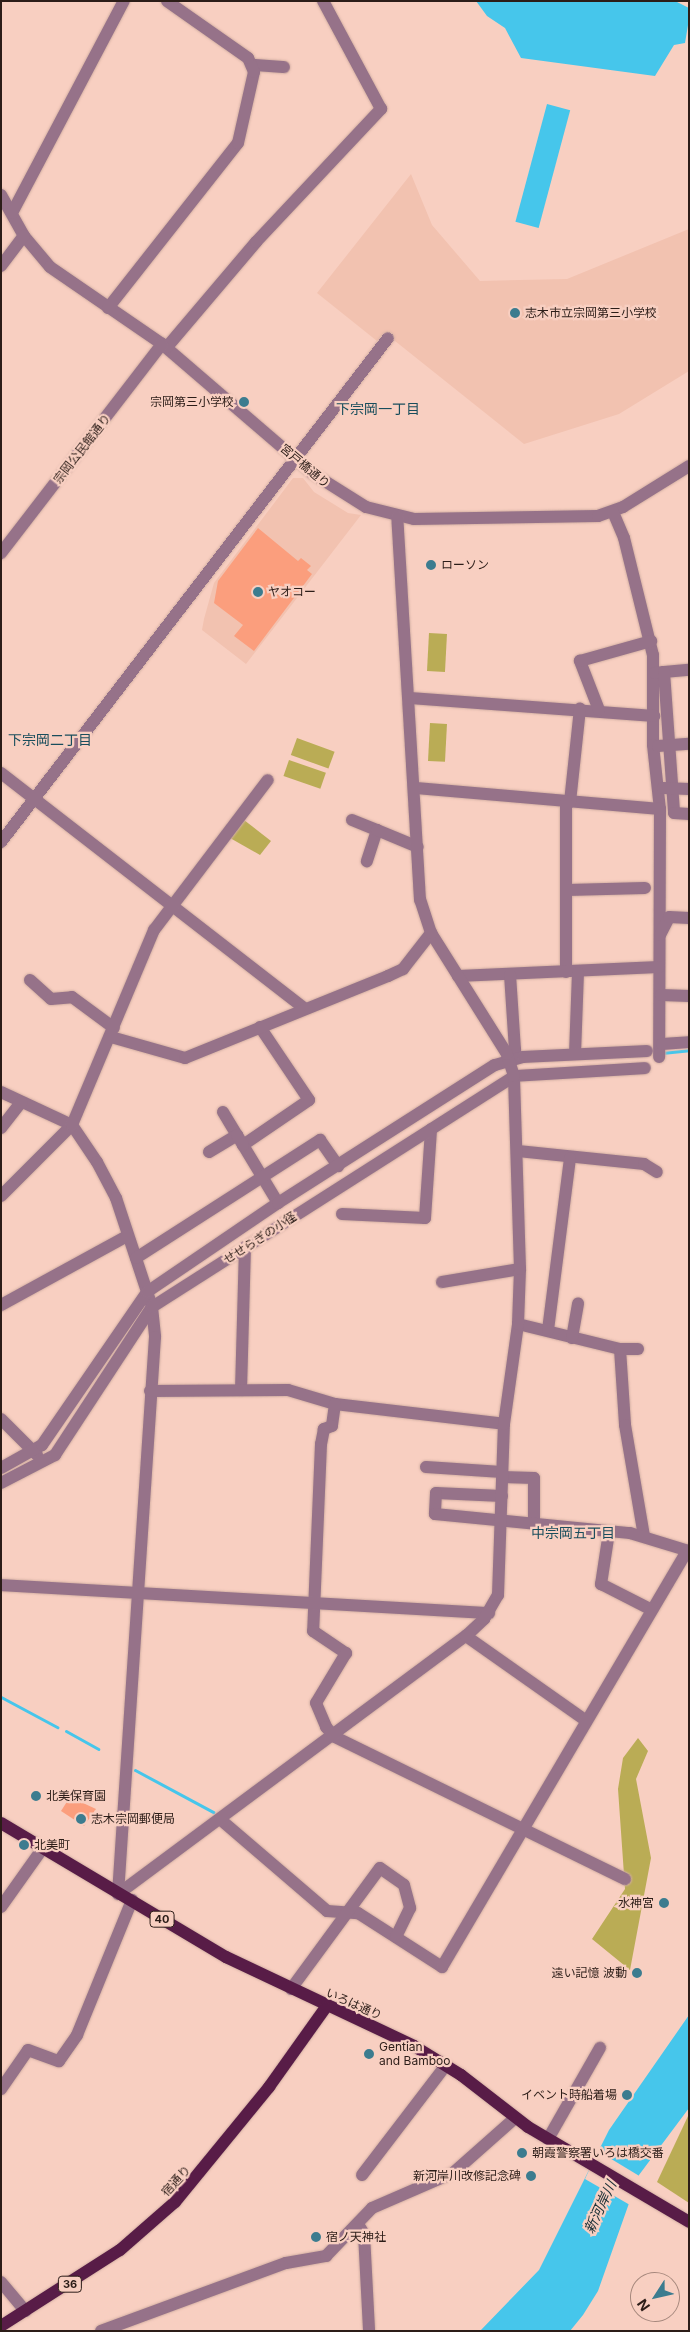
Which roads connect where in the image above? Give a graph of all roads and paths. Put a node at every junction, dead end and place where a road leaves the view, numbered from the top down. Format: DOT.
graph roads {
  1 [pos="124,1"];
  2 [pos="323,1"];
  3 [pos="173,3"];
  4 [pos="254,65"];
  5 [pos="284,68"];
  6 [pos="1,195"];
  7 [pos="12,214"];
  8 [pos="24,236"];
  9 [pos="1,266"];
  10 [pos="108,308"];
  11 [pos="388,338"];
  12 [pos="165,346"];
  13 [pos="296,459"];
  14 [pos="689,466"];
  15 [pos="613,512"];
  16 [pos="397,517"];
  17 [pos="1,553"];
  18 [pos="651,641"];
  19 [pos="689,670"];
  20 [pos="659,673"];
  21 [pos="410,698"];
  22 [pos="580,709"];
  23 [pos="599,710"];
  24 [pos="654,716"];
  25 [pos="689,744"];
  26 [pos="660,746"];
  27 [pos="1,773"];
  28 [pos="268,780"];
  29 [pos="416,788"];
  30 [pos="664,788"];
  31 [pos="689,789"];
  32 [pos="35,798"];
  33 [pos="568,802"];
  34 [pos="660,809"];
  35 [pos="689,814"];
  36 [pos="352,820"];
  37 [pos="377,830"];
  38 [pos="1,842"];
  39 [pos="418,847"];
  40 [pos="367,860"];
  41 [pos="645,888"];
  42 [pos="567,890"];
  43 [pos="173,906"];
  44 [pos="689,918"];
  45 [pos="430,932"];
  46 [pos="658,939"];
  47 [pos="659,967"];
  48 [pos="572,972"];
  49 [pos="510,975"];
  50 [pos="458,976"];
  51 [pos="30,980"];
  52 [pos="661,995"];
  53 [pos="689,996"];
  54 [pos="304,1008"];
  55 [pos="260,1027"];
  56 [pos="113,1032"];
  57 [pos="689,1042"];
  58 [pos="656,1051"];
  59 [pos="575,1054"];
  60 [pos="508,1060"];
  61 [pos="645,1068"];
  62 [pos="514,1076"];
  63 [pos="1,1092"];
  64 [pos="21,1102"];
  65 [pos="223,1112"];
  66 [pos="72,1125"];
  67 [pos="1,1128"];
  68 [pos="431,1129"];
  69 [pos="240,1140"];
  70 [pos="209,1152"];
  71 [pos="518,1152"];
  72 [pos="570,1158"];
  73 [pos="338,1166"];
  74 [pos="657,1172"];
  75 [pos="263,1176"];
  76 [pos="1,1196"];
  77 [pos="278,1203"];
  78 [pos="342,1214"];
  79 [pos="127,1236"];
  80 [pos="245,1247"];
  81 [pos="136,1258"];
  82 [pos="520,1269"];
  83 [pos="442,1282"];
  84 [pos="150,1300"];
  85 [pos="578,1304"];
  86 [pos="1,1305"];
  87 [pos="518,1324"];
  88 [pos="548,1330"];
  89 [pos="572,1338"];
  90 [pos="620,1349"];
  91 [pos="638,1349"];
  92 [pos="241,1390"];
  93 [pos="150,1391"];
  94 [pos="335,1404"];
  95 [pos="1,1419"];
  96 [pos="504,1424"];
  97 [pos="36,1455"];
  98 [pos="426,1467"];
  99 [pos="1,1468"];
  100 [pos="502,1474"];
  101 [pos="1,1483"];
  102 [pos="502,1496"];
  103 [pos="501,1519"];
  104 [pos="534,1523"];
  105 [pos="609,1532"];
  106 [pos="644,1536"];
  107 [pos="688,1551"];
  108 [pos="1,1585"];
  109 [pos="137,1592"];
  110 [pos="312,1602"];
  111 [pos="652,1610"];
  112 [pos="489,1613"];
  113 [pos="466,1636"];
  114 [pos="585,1720"];
  115 [pos="335,1738"];
  116 [pos="221,1820"];
  117 [pos="1,1823"];
  118 [pos="521,1829"];
  119 [pos="43,1848"];
  120 [pos="625,1879"];
  121 [pos="118,1894"];
  122 [pos="132,1900"];
  123 [pos="1,1907"];
  124 [pos="346,1914"];
  125 [pos="396,1937"];
  126 [pos="291,1989"];
  127 [pos="326,2007"];
  128 [pos="600,2048"];
  129 [pos="446,2066"];
  130 [pos="1,2089"];
  131 [pos="515,2118"];
  132 [pos="548,2139"];
  133 [pos="362,2175"];
  134 [pos="689,2222"];
  135 [pos="358,2224"];
  136 [pos="1,2282"];
  137 [pos="25,2311"];
  138 [pos="1,2326"];
  139 [pos="100,2331"];
  140 [pos="368,2331"];
  1 -- 7 [label="street"];
  2 -- 12 [label="street, 宗岡公民館通り"];
  3 -- 4 [label="street"];
  4 -- 5 [label="street"];
  4 -- 10 [label="street"];
  6 -- 7 [label="street, 宮戸橋通り"];
  7 -- 8 [label="street, 宮戸橋通り"];
  8 -- 9 [label="street"];
  8 -- 10 [label="street, 宮戸橋通り"];
  10 -- 12 [label="street, 宮戸橋通り"];
  11 -- 13 [label="street"];
  12 -- 13 [label="street, 宮戸橋通り"];
  12 -- 17 [label="street, 宗岡公民館通り"];
  13 -- 16 [label="street, 宮戸橋通り"];
  13 -- 32 [label="street"];
  14 -- 15 [label="street, 宮戸橋通り"];
  15 -- 16 [label="street, 宮戸橋通り"];
  15 -- 18 [label="street"];
  16 -- 21 [label="street"];
  18 -- 20 [label="street"];
  18 -- 23 [label="street"];
  19 -- 20 [label="street"];
  20 -- 24 [label="street"];
  20 -- 26 [label="street"];
  21 -- 22 [label="street"];
  21 -- 29 [label="street"];
  22 -- 23 [label="street"];
  22 -- 33 [label="street"];
  23 -- 24 [label="street"];
  24 -- 26 [label="street"];
  25 -- 26 [label="street"];
  26 -- 30 [label="street"];
  27 -- 32 [label="street"];
  28 -- 43 [label="street"];
  29 -- 33 [label="street"];
  29 -- 39 [label="street"];
  30 -- 31 [label="street"];
  30 -- 34 [label="street"];
  30 -- 35 [label="street"];
  32 -- 38 [label="street"];
  32 -- 43 [label="street"];
  33 -- 34 [label="street"];
  33 -- 42 [label="street"];
  34 -- 46 [label="street"];
  36 -- 37 [label="street"];
  37 -- 39 [label="street"];
  37 -- 40 [label="street"];
  39 -- 45 [label="street"];
  41 -- 42 [label="street"];
  42 -- 48 [label="street"];
  43 -- 54 [label="street"];
  43 -- 56 [label="street"];
  44 -- 46 [label="street"];
  45 -- 50 [label="street"];
  45 -- 54 [label="street"];
  46 -- 47 [label="street"];
  47 -- 48 [label="street"];
  47 -- 52 [label="street"];
  48 -- 49 [label="street"];
  48 -- 59 [label="street"];
  49 -- 50 [label="street"];
  49 -- 60 [label="street"];
  50 -- 60 [label="street"];
  51 -- 56 [label="street"];
  52 -- 53 [label="street"];
  52 -- 58 [label="street"];
  54 -- 55 [label="street"];
  55 -- 56 [label="street"];
  55 -- 69 [label="street"];
  56 -- 66 [label="street"];
  57 -- 58 [label="street"];
  58 -- 59 [label="street"];
  59 -- 60 [label="street"];
  60 -- 62 [label="street"];
  60 -- 73 [label="street"];
  61 -- 62 [label="street"];
  62 -- 68 [label="street, せせらぎの小径"];
  62 -- 71 [label="street"];
  63 -- 64 [label="street"];
  64 -- 66 [label="street"];
  64 -- 67 [label="street"];
  65 -- 69 [label="street"];
  66 -- 76 [label="street"];
  66 -- 79 [label="street"];
  68 -- 78 [label="street"];
  68 -- 80 [label="street, せせらぎの小径"];
  69 -- 70 [label="street"];
  69 -- 75 [label="street"];
  71 -- 72 [label="street"];
  71 -- 82 [label="street"];
  72 -- 74 [label="street"];
  72 -- 88 [label="street"];
  73 -- 75 [label="street"];
  73 -- 77 [label="street"];
  75 -- 77 [label="street"];
  75 -- 81 [label="street"];
  77 -- 84 [label="street"];
  79 -- 81 [label="street"];
  79 -- 86 [label="street"];
  80 -- 84 [label="street, せせらぎの小径"];
  80 -- 92 [label="street"];
  81 -- 84 [label="street"];
  82 -- 83 [label="street"];
  82 -- 87 [label="street"];
  84 -- 93 [label="street"];
  84 -- 97 [label="street"];
  84 -- 97 [label="street, せせらぎの小径"];
  85 -- 89 [label="street"];
  87 -- 88 [label="street"];
  87 -- 96 [label="street"];
  88 -- 89 [label="street"];
  89 -- 90 [label="street"];
  90 -- 91 [label="street"];
  90 -- 106 [label="street"];
  92 -- 93 [label="street"];
  92 -- 94 [label="street"];
  93 -- 109 [label="street"];
  94 -- 96 [label="street"];
  94 -- 110 [label="street"];
  95 -- 97 [label="street"];
  96 -- 100 [label="street"];
  97 -- 99 [label="street"];
  97 -- 101 [label="street"];
  98 -- 100 [label="street"];
  100 -- 102 [label="street"];
  100 -- 104 [label="street"];
  102 -- 103 [label="street"];
  102 -- 103 [label="street"];
  103 -- 104 [label="street"];
  103 -- 112 [label="street"];
  104 -- 105 [label="street"];
  105 -- 106 [label="street"];
  105 -- 111 [label="street"];
  106 -- 107 [label="street"];
  107 -- 111 [label="street"];
  108 -- 109 [label="street"];
  109 -- 110 [label="street"];
  109 -- 121 [label="street"];
  110 -- 112 [label="street"];
  110 -- 115 [label="street"];
  111 -- 114 [label="street"];
  112 -- 113 [label="street"];
  113 -- 114 [label="street"];
  113 -- 115 [label="street"];
  114 -- 118 [label="street"];
  115 -- 116 [label="street"];
  115 -- 118 [label="street"];
  116 -- 121 [label="street"];
  116 -- 124 [label="street"];
  117 -- 119 [label="main road, いろは通り / 40"];
  118 -- 120 [label="street"];
  118 -- 125 [label="street"];
  119 -- 121 [label="main road, いろは通り / 40"];
  119 -- 123 [label="street"];
  121 -- 122 [label="main road, いろは通り / 40"];
  122 -- 126 [label="main road, いろは通り / 40"];
  122 -- 130 [label="street"];
  124 -- 125 [label="street"];
  124 -- 125 [label="street"];
  124 -- 126 [label="street"];
  126 -- 127 [label="main road, いろは通り / 40"];
  127 -- 129 [label="main road, いろは通り"];
  127 -- 137 [label="main road, 宿通り / 36"];
  128 -- 132 [label="street"];
  129 -- 131 [label="main road, いろは通り"];
  129 -- 133 [label="street"];
  131 -- 132 [label="main road, いろは通り"];
  131 -- 135 [label="street"];
  132 -- 134 [label="main road, いろは通り"];
  135 -- 139 [label="street"];
  135 -- 140 [label="street"];
  136 -- 137 [label="street"];
  137 -- 138 [label="main road, 宿通り / 36"];
}
